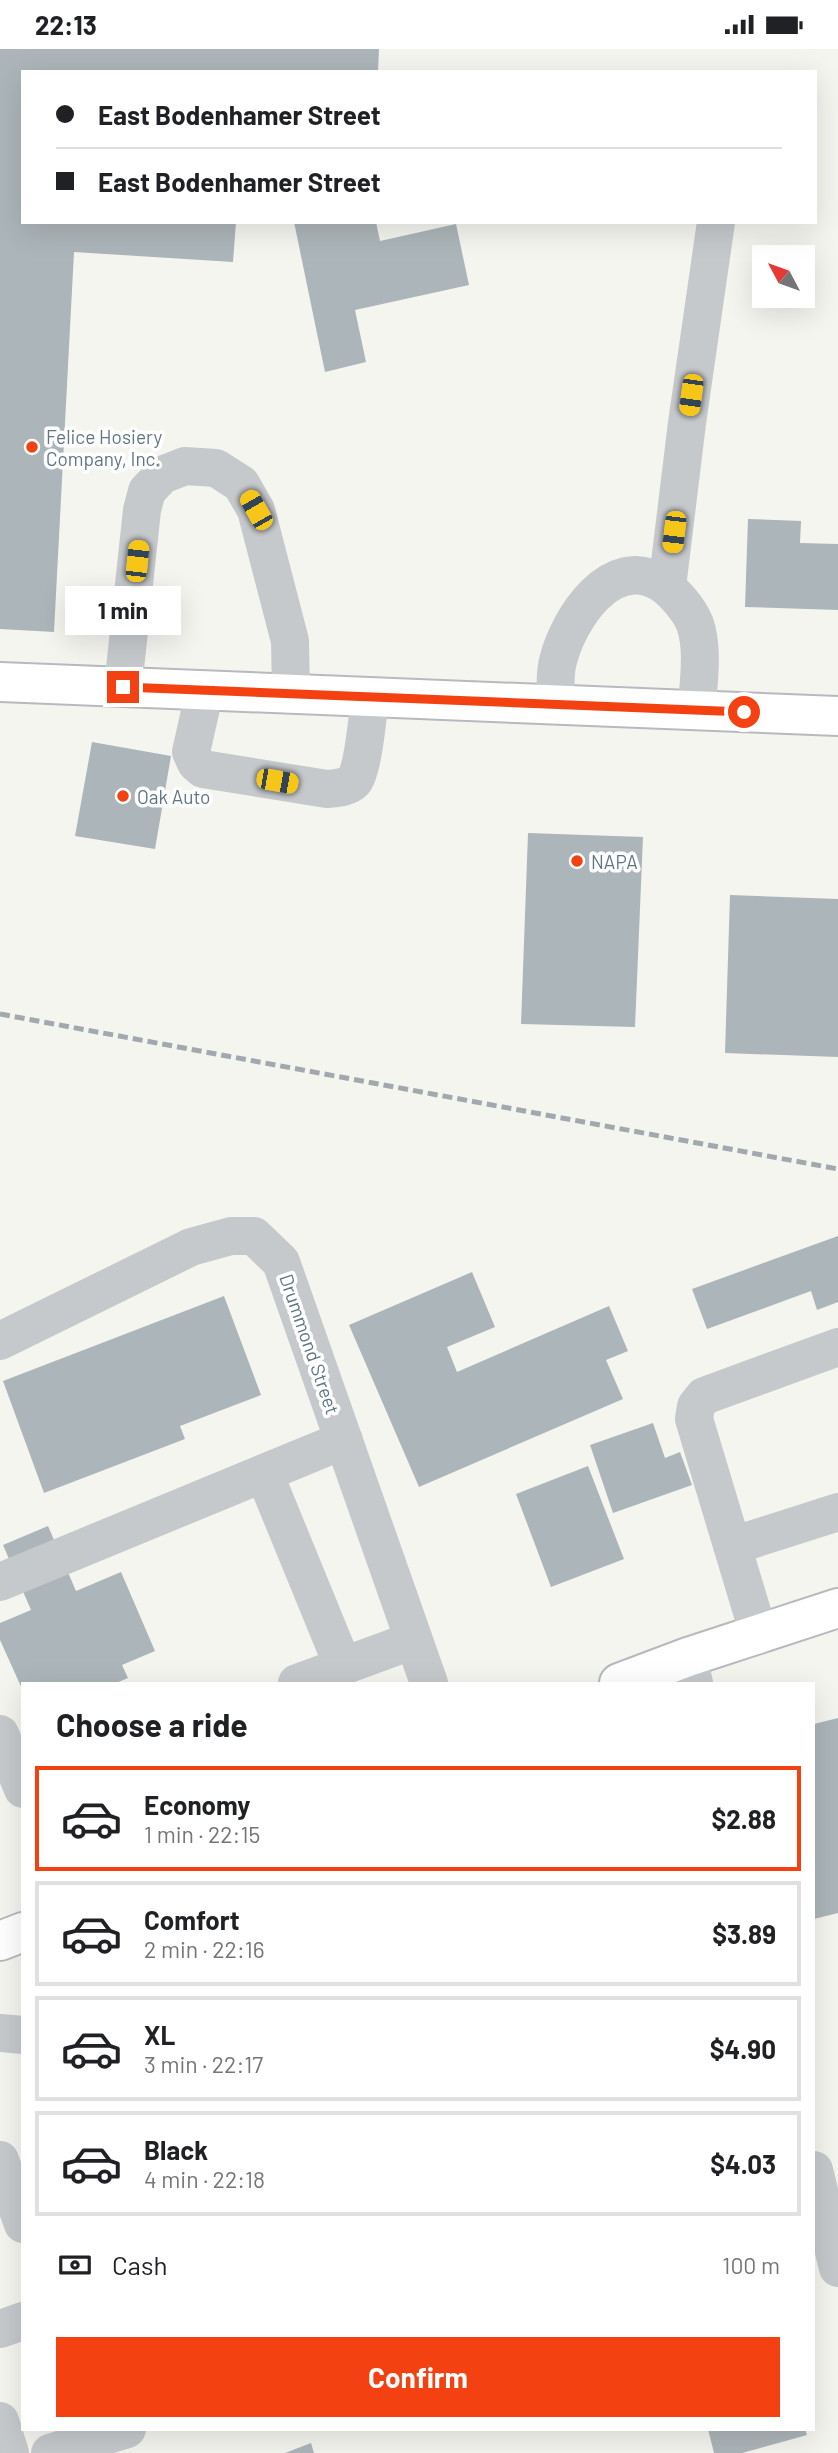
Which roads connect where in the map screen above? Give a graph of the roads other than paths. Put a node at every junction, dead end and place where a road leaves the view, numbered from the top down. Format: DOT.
graph roads {
  1 [pos="716,224"];
  2 [pos="667,587"];
  3 [pos="0,682"];
  4 [pos="123,687"];
  5 [pos="205,690"];
  6 [pos="290,694"];
  7 [pos="370,697"];
  8 [pos="556,704"];
  9 [pos="697,710"];
  10 [pos="838,716"];
  11 [pos="0,1341"];
  12 [pos="838,1347"];
  13 [pos="344,1440"];
  14 [pos="264,1473"];
  15 [pos="838,1512"];
  16 [pos="732,1546"];
  17 [pos="0,1582"];
  18 [pos="838,1608"];
  19 [pos="759,1635"];
  20 [pos="414,1640"];
  21 [pos="343,1666"];
  22 [pos="691,1670"];
  23 [pos="300,1682"];
  24 [pos="429,1682"];
  25 [pos="625,1682"];
  26 [pos="0,1734"];
  27 [pos="21,1784"];
  28 [pos="21,1933"];
  29 [pos="0,1941"];
  30 [pos="0,2160"];
  31 [pos="815,2175"];
  32 [pos="21,2218"];
  33 [pos="829,2265"];
  34 [pos="21,2322"];
  35 [pos="0,2329"];
  36 [pos="0,2421"];
  37 [pos="121,2431"];
  38 [pos="10,2453"];
  39 [pos="50,2453"];
  1 -- 2 [label="street"];
  2 -- 8 [label="street"];
  2 -- 9 [label="street"];
  3 -- 4 [label="main road"];
  4 -- 5 [label="main road"];
  4 -- 6 [label="street"];
  5 -- 6 [label="main road"];
  5 -- 7 [label="street"];
  6 -- 7 [label="main road"];
  7 -- 8 [label="main road"];
  8 -- 9 [label="main road"];
  9 -- 10 [label="main road"];
  11 -- 13 [label="street, Drummond Street"];
  12 -- 16 [label="street"];
  13 -- 14 [label="street"];
  13 -- 20 [label="street, Drummond Street"];
  14 -- 17 [label="street"];
  14 -- 21 [label="street"];
  15 -- 16 [label="street"];
  16 -- 19 [label="street"];
  18 -- 19 [label="main road"];
  19 -- 22 [label="main road"];
  20 -- 21 [label="street"];
  20 -- 24 [label="street, Drummond Street"];
  21 -- 23 [label="street"];
  22 -- 25 [label="main road"];
  26 -- 27 [label="street"];
  28 -- 29 [label="main road"];
  30 -- 32 [label="street"];
  31 -- 33 [label="street"];
  34 -- 35 [label="street"];
  36 -- 38 [label="street"];
  37 -- 39 [label="street"];
}
